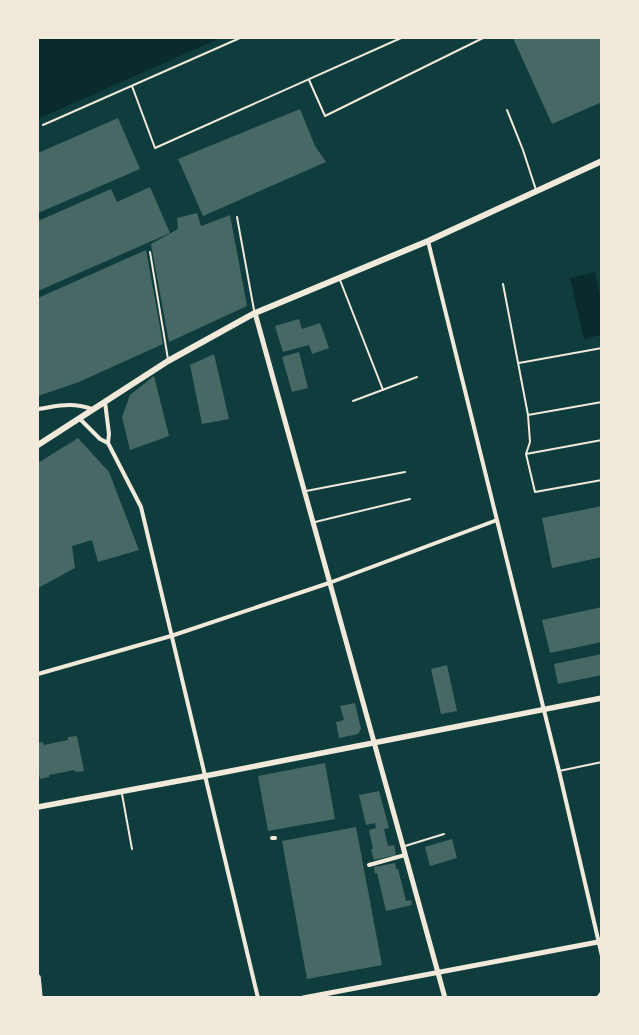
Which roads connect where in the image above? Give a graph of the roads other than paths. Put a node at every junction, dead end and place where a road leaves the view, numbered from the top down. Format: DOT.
graph roads {
  1 [pos="240,38"];
  2 [pos="401,38"];
  3 [pos="483,38"];
  4 [pos="309,80"];
  5 [pos="132,86"];
  6 [pos="507,110"];
  7 [pos="43,125"];
  8 [pos="602,161"];
  9 [pos="536,190"];
  10 [pos="237,217"];
  11 [pos="428,241"];
  12 [pos="150,252"];
  13 [pos="340,278"];
  14 [pos="503,284"];
  15 [pos="254,313"];
  16 [pos="602,348"];
  17 [pos="168,361"];
  18 [pos="519,363"];
  19 [pos="417,377"];
  20 [pos="383,390"];
  21 [pos="353,401"];
  22 [pos="105,402"];
  23 [pos="602,402"];
  24 [pos="92,409"];
  25 [pos="38,410"];
  26 [pos="528,415"];
  27 [pos="78,418"];
  28 [pos="602,440"];
  29 [pos="108,443"];
  30 [pos="38,445"];
  31 [pos="526,454"];
  32 [pos="405,472"];
  33 [pos="602,480"];
  34 [pos="304,492"];
  35 [pos="410,499"];
  36 [pos="497,520"];
  37 [pos="312,522"];
  38 [pos="329,583"];
  39 [pos="172,636"];
  40 [pos="38,674"];
  41 [pos="602,698"];
  42 [pos="544,710"];
  43 [pos="374,742"];
  44 [pos="602,762"];
  45 [pos="559,771"];
  46 [pos="206,776"];
  47 [pos="122,791"];
  48 [pos="38,807"];
  49 [pos="444,834"];
  50 [pos="402,846"];
  51 [pos="132,849"];
  52 [pos="405,855"];
  53 [pos="369,866"];
  54 [pos="600,943"];
  55 [pos="602,956"];
  56 [pos="437,972"];
  57 [pos="38,977"];
  58 [pos="602,994"];
  59 [pos="40,998"];
  60 [pos="258,998"];
  61 [pos="303,998"];
  62 [pos="445,998"];
  63 [pos="599,998"];
  1 -- 5 [label="lane"];
  2 -- 4 [label="lane"];
  3 -- 4 [label="lane"];
  4 -- 5 [label="lane"];
  5 -- 7 [label="lane"];
  6 -- 9 [label="lane"];
  8 -- 9 [label="main road"];
  9 -- 11 [label="main road"];
  10 -- 15 [label="lane"];
  11 -- 13 [label="main road"];
  11 -- 36 [label="street"];
  12 -- 17 [label="lane"];
  13 -- 15 [label="main road"];
  13 -- 20 [label="lane"];
  14 -- 18 [label="lane"];
  15 -- 17 [label="main road"];
  15 -- 34 [label="street"];
  16 -- 18 [label="lane"];
  17 -- 22 [label="main road"];
  18 -- 26 [label="lane"];
  19 -- 20 [label="lane"];
  20 -- 21 [label="lane"];
  22 -- 24 [label="main road"];
  22 -- 29 [label="street"];
  23 -- 26 [label="lane"];
  24 -- 25 [label="street"];
  24 -- 27 [label="main road"];
  26 -- 31 [label="lane"];
  27 -- 29 [label="street"];
  27 -- 30 [label="main road"];
  28 -- 31 [label="lane"];
  29 -- 39 [label="street"];
  31 -- 33 [label="lane"];
  32 -- 34 [label="lane"];
  34 -- 37 [label="street"];
  35 -- 37 [label="lane"];
  36 -- 38 [label="street"];
  36 -- 42 [label="street"];
  37 -- 38 [label="street"];
  38 -- 39 [label="street"];
  38 -- 43 [label="street"];
  39 -- 40 [label="street"];
  39 -- 46 [label="street"];
  41 -- 42 [label="main road"];
  42 -- 43 [label="main road"];
  42 -- 45 [label="street"];
  43 -- 46 [label="main road"];
  43 -- 50 [label="street"];
  44 -- 45 [label="lane"];
  45 -- 54 [label="street"];
  46 -- 47 [label="main road"];
  46 -- 60 [label="street"];
  47 -- 48 [label="main road"];
  47 -- 51 [label="lane"];
  49 -- 50 [label="lane"];
  50 -- 52 [label="street"];
  52 -- 53 [label="street"];
  52 -- 56 [label="street"];
  54 -- 55 [label="street"];
  54 -- 56 [label="street"];
  56 -- 61 [label="street"];
  56 -- 62 [label="street"];
  57 -- 59 [label="main road"];
  58 -- 63 [label="main road"];
}
